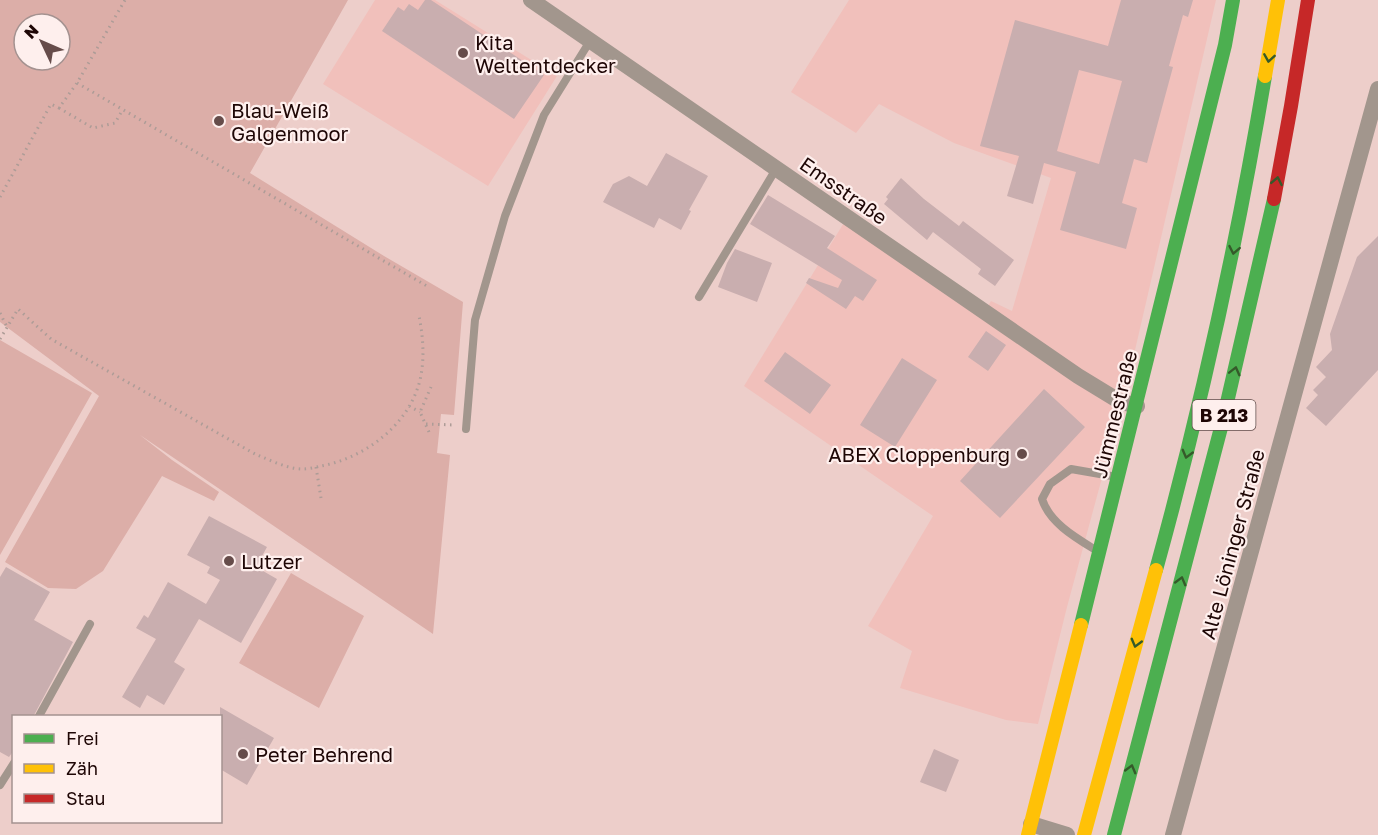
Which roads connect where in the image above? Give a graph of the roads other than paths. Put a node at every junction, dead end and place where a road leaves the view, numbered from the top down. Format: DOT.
graph roads {
  1 [pos="531,0"];
  2 [pos="1233,0"];
  3 [pos="1278,0"];
  4 [pos="1308,0"];
  5 [pos="590,41"];
  6 [pos="1378,90"];
  7 [pos="776,169"];
  8 [pos="699,297"];
  9 [pos="1137,406"];
  10 [pos="466,427"];
  11 [pos="1119,478"];
  12 [pos="1100,552"];
  13 [pos="90,624"];
  14 [pos="40,715"];
  15 [pos="12,766"];
  16 [pos="0,784"];
  17 [pos="1029,829"];
  18 [pos="1115,830"];
  19 [pos="1067,835"];
  20 [pos="1084,835"];
  21 [pos="1173,835"];
  1 -- 5 [label="street, Emsstraße"];
  2 -- 9 [label="main road, Jümmestraße"];
  3 -- 20 [label="main road, B 213, one-way"];
  18 -- 4 [label="main road, B 213, one-way"];
  5 -- 7 [label="street, Emsstraße"];
  5 -- 10 [label="lane"];
  6 -- 21 [label="street, Alte Löninger Straße"];
  7 -- 8 [label="lane"];
  7 -- 9 [label="street, Emsstraße"];
  9 -- 11 [label="main road, Jümmestraße"];
  11 -- 12 [label="main road, Jümmestraße"];
  11 -- 12 [label="lane"];
  12 -- 17 [label="main road, Jümmestraße"];
  13 -- 14 [label="lane"];
  15 -- 16 [label="lane"];
  17 -- 19 [label="street"];
}
